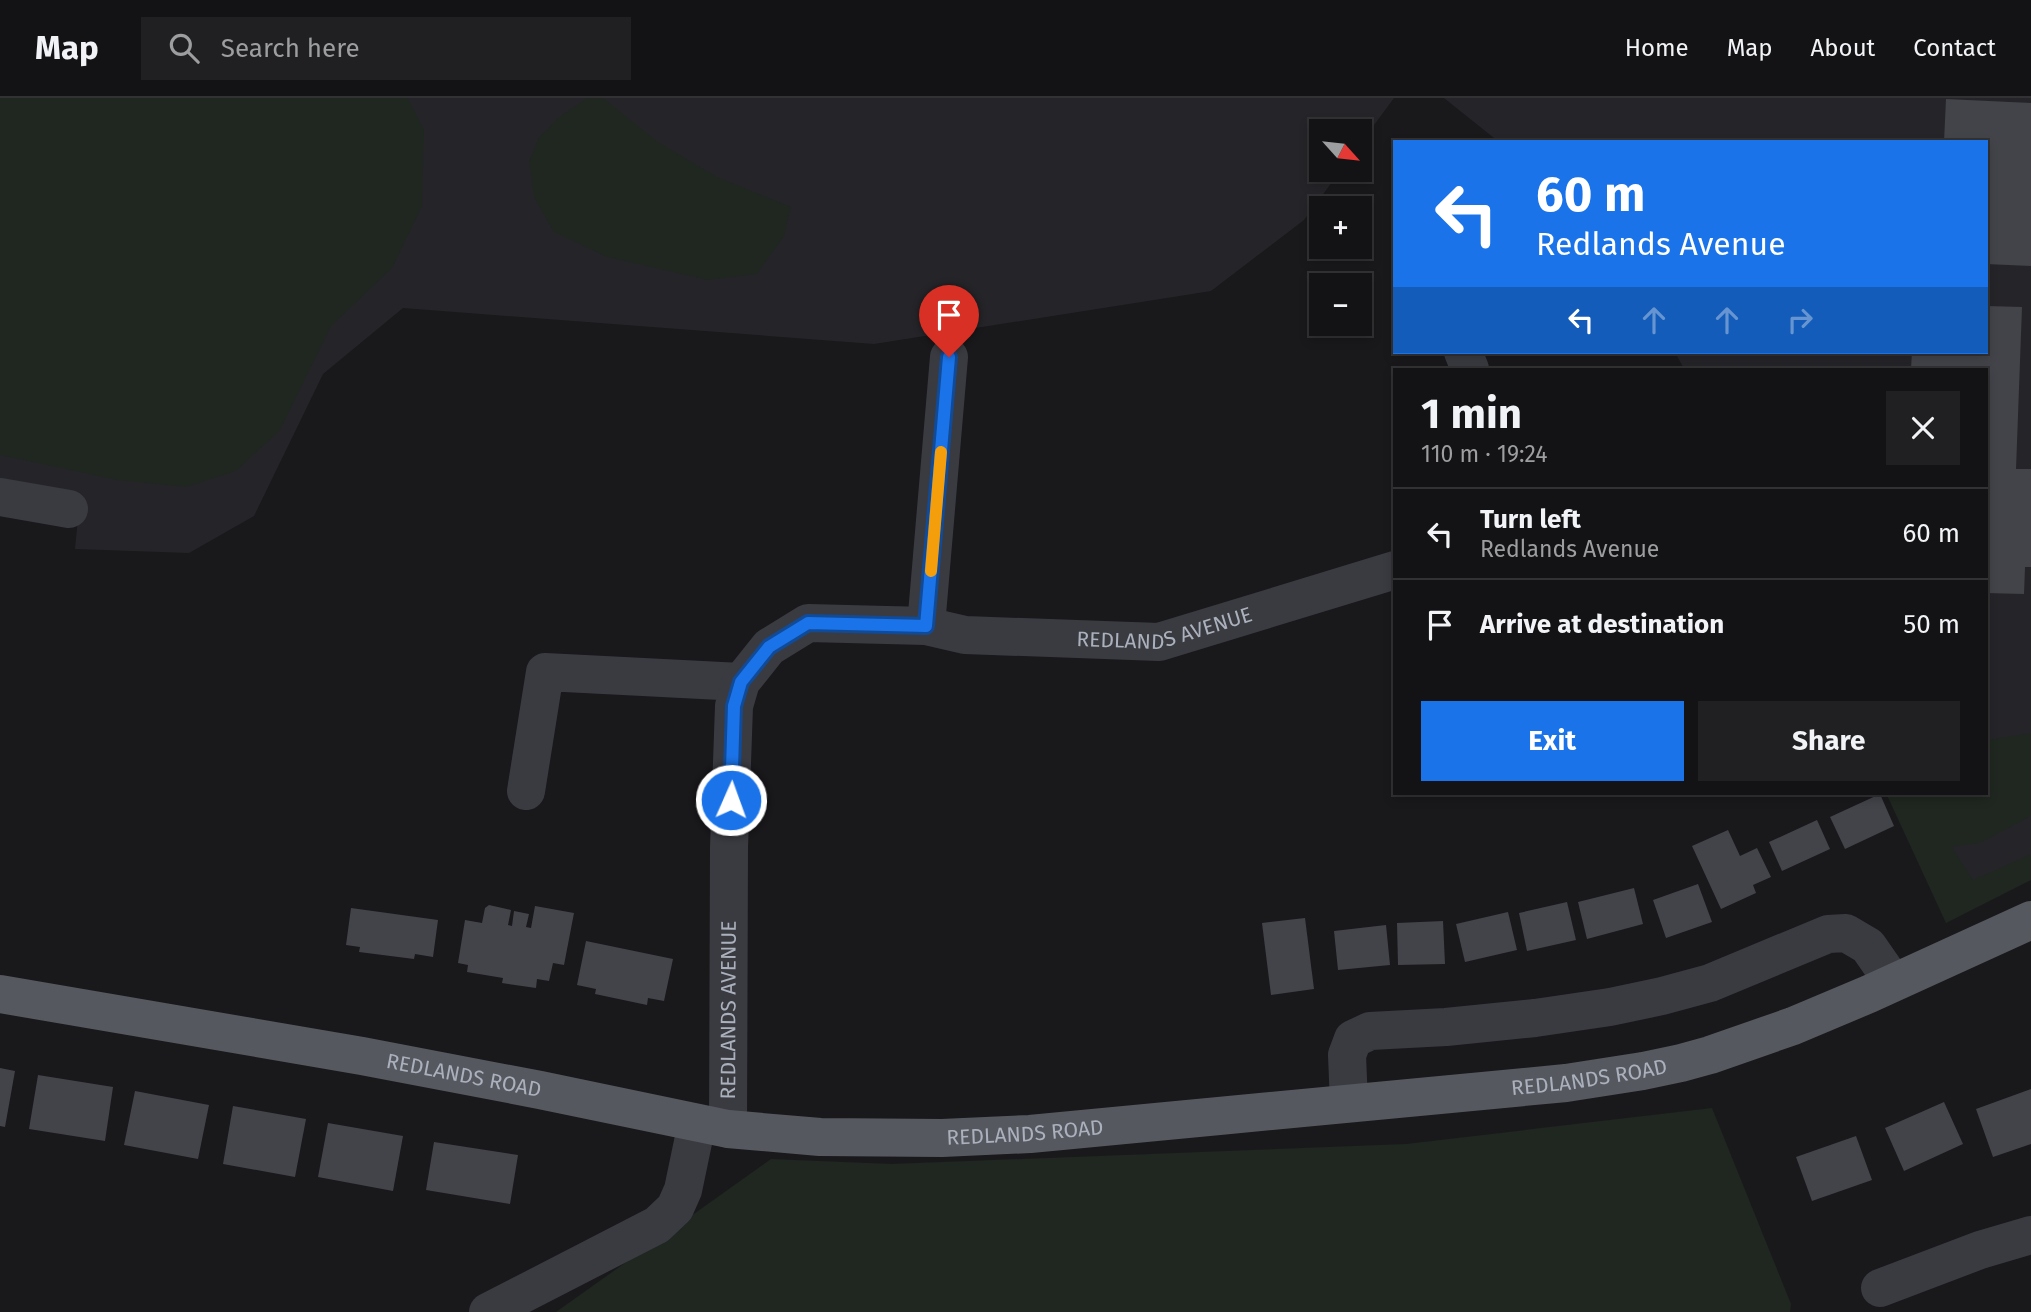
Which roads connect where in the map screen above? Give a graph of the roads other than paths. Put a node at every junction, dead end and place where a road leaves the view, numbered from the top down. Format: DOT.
graph roads {
  1 [pos="949,357"];
  2 [pos="0,497"];
  3 [pos="69,509"];
  4 [pos="1393,571"];
  5 [pos="926,626"];
  6 [pos="741,682"];
  7 [pos="526,791"];
  8 [pos="2031,920"];
  9 [pos="1894,982"];
  10 [pos="0,994"];
  11 [pos="1349,1103"];
  12 [pos="713,1126"];
  13 [pos="2031,1236"];
  14 [pos="1880,1288"];
  15 [pos="488,1312"];
  1 -- 5 [label="street"];
  2 -- 3 [label="street"];
  4 -- 5 [label="street, REDLANDS AVENUE"];
  5 -- 6 [label="street, REDLANDS AVENUE"];
  6 -- 7 [label="street"];
  6 -- 12 [label="street, REDLANDS AVENUE"];
  8 -- 9 [label="main road, REDLANDS ROAD"];
  9 -- 11 [label="main road, REDLANDS ROAD"];
  9 -- 11 [label="street"];
  10 -- 12 [label="main road, REDLANDS ROAD"];
  11 -- 12 [label="main road, REDLANDS ROAD"];
  12 -- 15 [label="street, REDLANDS AVENUE"];
  13 -- 14 [label="street"];
}
